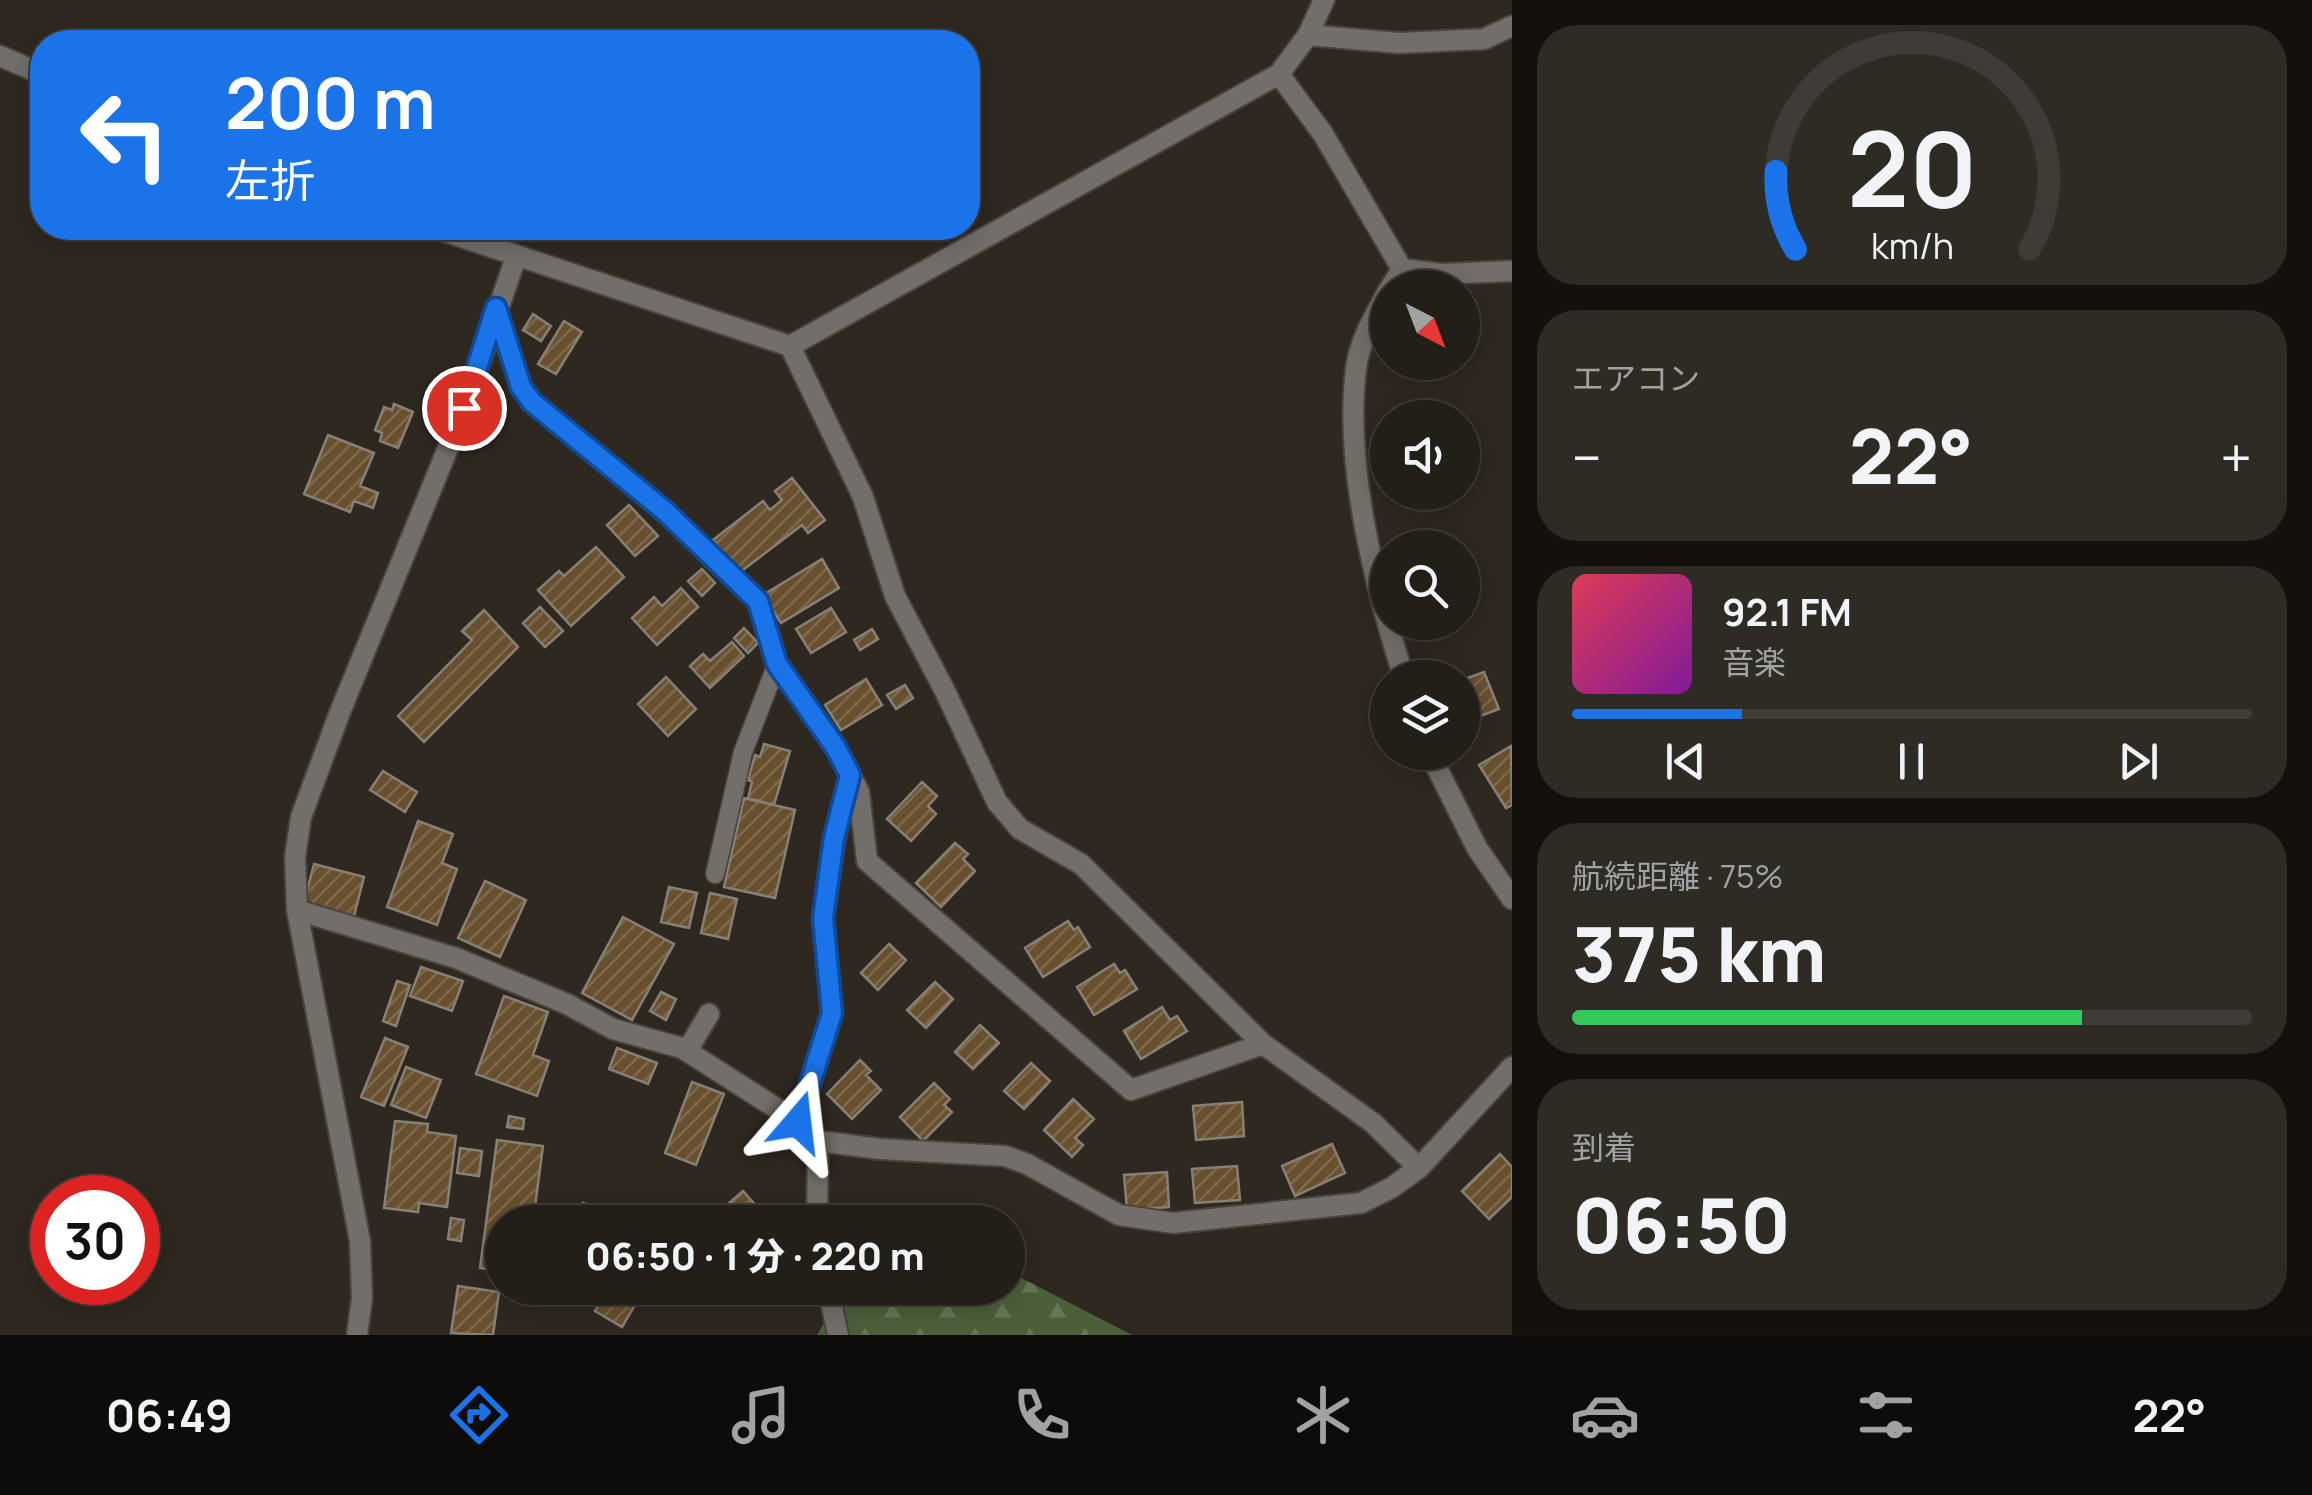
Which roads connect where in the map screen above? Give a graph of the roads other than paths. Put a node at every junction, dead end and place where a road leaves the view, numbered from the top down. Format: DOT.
graph roads {
  1 [pos="1324,0"];
  2 [pos="1512,26"];
  3 [pos="1308,36"];
  4 [pos="0,56"];
  5 [pos="30,69"];
  6 [pos="1279,74"];
  7 [pos="468,240"];
  8 [pos="516,257"];
  9 [pos="1402,269"];
  10 [pos="1512,271"];
  11 [pos="496,308"];
  12 [pos="1370,326"];
  13 [pos="790,346"];
  14 [pos="1398,660"];
  15 [pos="777,664"];
  16 [pos="1437,770"];
  17 [pos="850,775"];
  18 [pos="715,874"];
  19 [pos="1512,899"];
  20 [pos="297,910"];
  21 [pos="709,1014"];
  22 [pos="1263,1044"];
  23 [pos="687,1051"];
  24 [pos="1512,1067"];
  25 [pos="798,1122"];
  26 [pos="818,1141"];
  27 [pos="1420,1168"];
  28 [pos="818,1205"];
  29 [pos="832,1305"];
  30 [pos="357,1335"];
  31 [pos="838,1335"];
  1 -- 3 [label="street"];
  2 -- 3 [label="street"];
  3 -- 6 [label="street"];
  4 -- 5 [label="street"];
  6 -- 9 [label="street"];
  6 -- 13 [label="street"];
  7 -- 8 [label="street"];
  8 -- 11 [label="street"];
  8 -- 13 [label="street"];
  9 -- 10 [label="street"];
  11 -- 15 [label="street"];
  11 -- 20 [label="street"];
  12 -- 14 [label="street"];
  13 -- 22 [label="street"];
  15 -- 17 [label="street"];
  15 -- 18 [label="lane"];
  16 -- 19 [label="street"];
  17 -- 22 [label="street"];
  17 -- 25 [label="street"];
  20 -- 23 [label="street"];
  20 -- 30 [label="street"];
  21 -- 23 [label="street"];
  22 -- 27 [label="street"];
  23 -- 25 [label="street"];
  24 -- 27 [label="street"];
  25 -- 26 [label="street"];
  26 -- 27 [label="street"];
  26 -- 28 [label="street"];
  29 -- 31 [label="street"];
}
